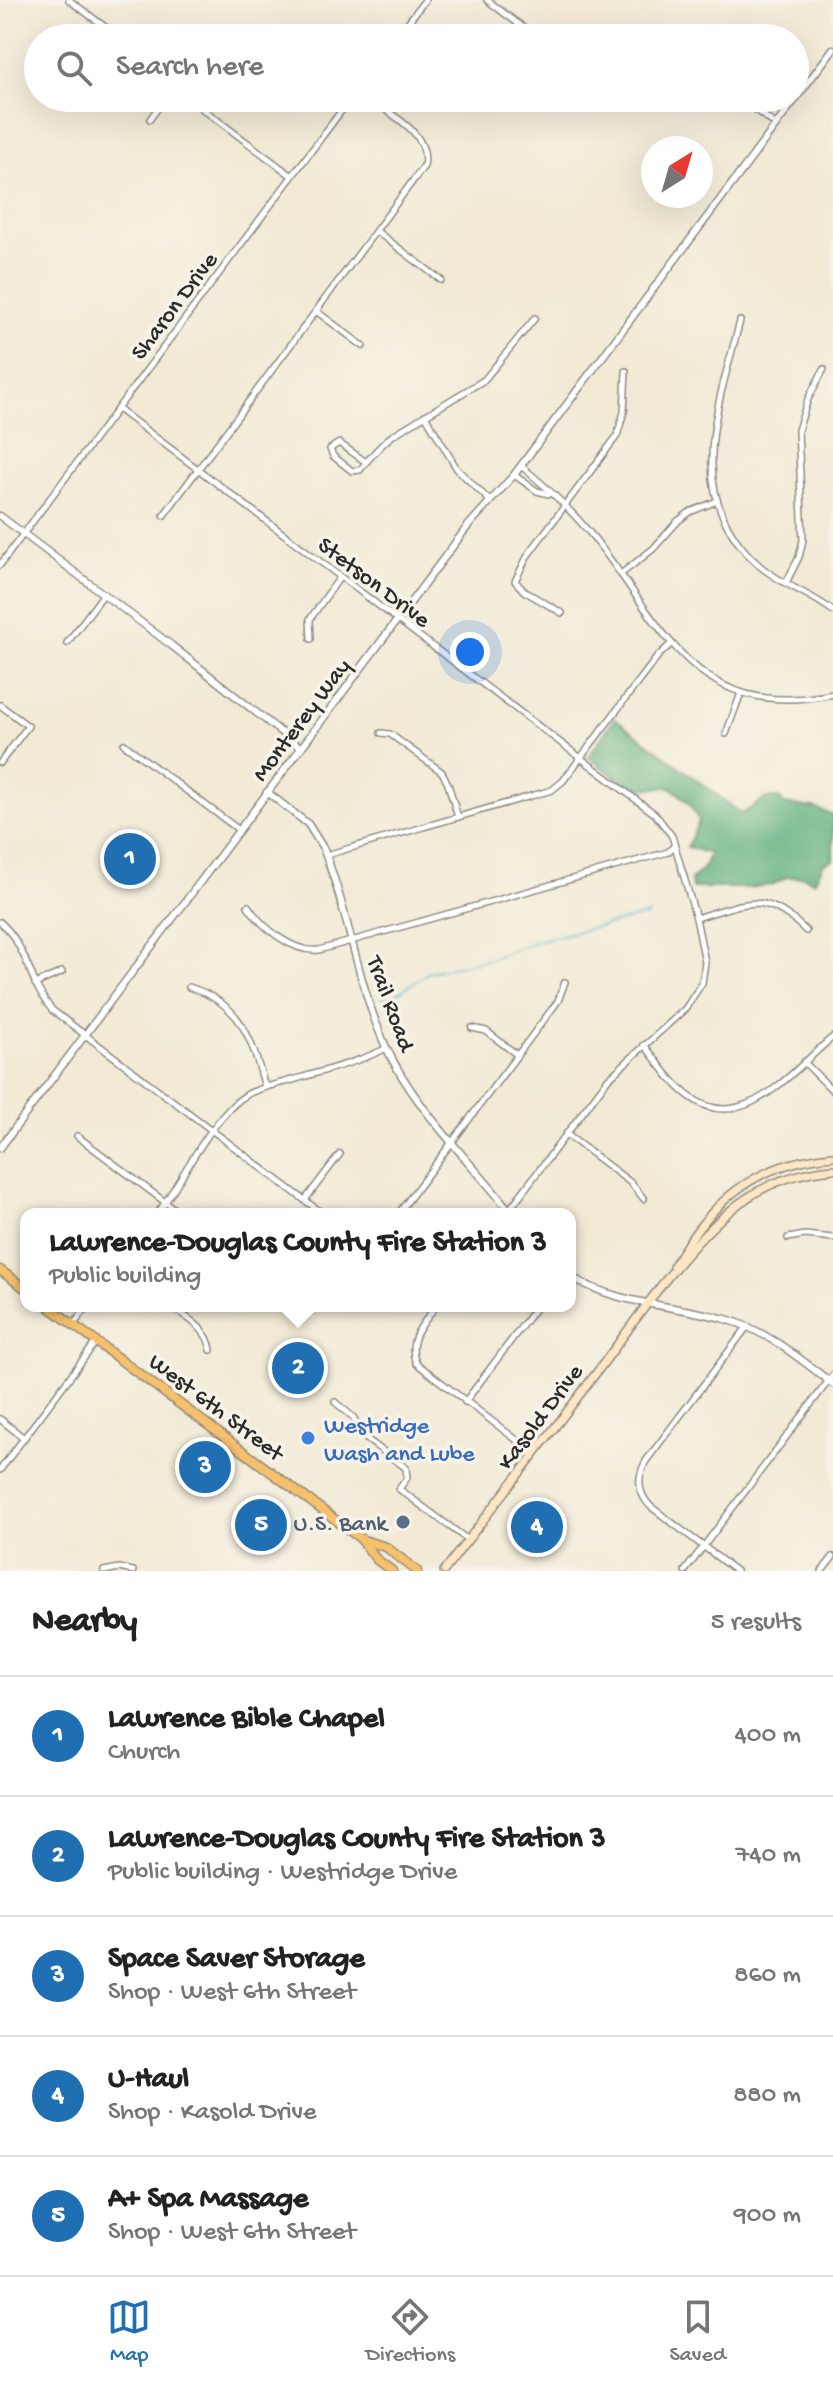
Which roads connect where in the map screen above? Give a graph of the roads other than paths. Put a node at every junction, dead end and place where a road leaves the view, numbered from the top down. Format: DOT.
graph roads {
  1 [pos="69,0"];
  2 [pos="425,0"];
  3 [pos="487,0"];
  4 [pos="101,24"];
  5 [pos="407,24"];
  6 [pos="519,24"];
  7 [pos="833,49"];
  8 [pos="809,81"];
  9 [pos="155,112"];
  10 [pos="207,112"];
  11 [pos="340,112"];
  12 [pos="387,112"];
  13 [pos="758,112"];
  14 [pos="786,112"];
  15 [pos="150,119"];
  16 [pos="776,125"];
  17 [pos="292,176"];
  18 [pos="376,231"];
  19 [pos="441,280"];
  20 [pos="316,311"];
  21 [pos="535,318"];
  22 [pos="740,321"];
  23 [pos="363,346"];
  24 [pos="824,369"];
  25 [pos="626,371"];
  26 [pos="118,409"];
  27 [pos="425,415"];
  28 [pos="366,462"];
  29 [pos="521,466"];
  30 [pos="198,468"];
  31 [pos="514,475"];
  32 [pos="550,494"];
  33 [pos="490,501"];
  34 [pos="717,501"];
  35 [pos="564,506"];
  36 [pos="164,515"];
  37 [pos="0,516"];
  38 [pos="23,534"];
  39 [pos="0,565"];
  40 [pos="621,574"];
  41 [pos="340,577"];
  42 [pos="786,583"];
  43 [pos="103,595"];
  44 [pos="833,611"];
  45 [pos="562,613"];
  46 [pos="398,621"];
  47 [pos="311,639"];
  48 [pos="67,643"];
  49 [pos="670,645"];
  50 [pos="741,693"];
  51 [pos="833,694"];
  52 [pos="0,705"];
  53 [pos="381,733"];
  54 [pos="726,734"];
  55 [pos="124,744"];
  56 [pos="301,748"];
  57 [pos="581,758"];
  58 [pos="0,763"];
  59 [pos="267,792"];
  60 [pos="458,817"];
  61 [pos="239,830"];
  62 [pos="675,846"];
  63 [pos="326,855"];
  64 [pos="248,906"];
  65 [pos="696,918"];
  66 [pos="0,922"];
  67 [pos="806,931"];
  68 [pos="351,941"];
  69 [pos="62,972"];
  70 [pos="565,982"];
  71 [pos="35,984"];
  72 [pos="189,987"];
  73 [pos="472,1028"];
  74 [pos="85,1035"];
  75 [pos="833,1037"];
  76 [pos="644,1045"];
  77 [pos="387,1048"];
  78 [pos="516,1054"];
  79 [pos="804,1062"];
  80 [pos="265,1087"];
  81 [pos="833,1091"];
  82 [pos="213,1131"];
  83 [pos="566,1134"];
  84 [pos="77,1136"];
  85 [pos="452,1143"];
  86 [pos="0,1148"];
  87 [pos="340,1154"];
  88 [pos="833,1156"];
  89 [pos="833,1169"];
  90 [pos="644,1199"];
  91 [pos="305,1200"];
  92 [pos="166,1203"];
  93 [pos="162,1208"];
  94 [pos="173,1208"];
  95 [pos="315,1208"];
  96 [pos="403,1208"];
  97 [pos="505,1208"];
  98 [pos="513,1208"];
  99 [pos="788,1238"];
  100 [pos="833,1238"];
  101 [pos="0,1270"];
  102 [pos="576,1279"];
  103 [pos="664,1283"];
  104 [pos="20,1285"];
  105 [pos="649,1304"];
  106 [pos="56,1312"];
  107 [pos="84,1312"];
  108 [pos="178,1312"];
  109 [pos="432,1312"];
  110 [pos="532,1312"];
  111 [pos="74,1325"];
  112 [pos="747,1327"];
  113 [pos="97,1341"];
  114 [pos="211,1350"];
  115 [pos="832,1380"];
  116 [pos="335,1402"];
  117 [pos="465,1402"];
  118 [pos="0,1419"];
  119 [pos="24,1438"];
  120 [pos="535,1454"];
  121 [pos="0,1470"];
  122 [pos="361,1539"];
  123 [pos="468,1540"];
  124 [pos="704,1547"];
  125 [pos="833,1557"];
  126 [pos="104,1571"];
  127 [pos="133,1571"];
  128 [pos="392,1571"];
  129 [pos="417,1571"];
  130 [pos="444,1571"];
  131 [pos="685,1571"];
  132 [pos="736,1571"];
  133 [pos="822,1571"];
  1 -- 4 [label="street"];
  2 -- 5 [label="street"];
  3 -- 6 [label="street"];
  7 -- 8 [label="street, Monterey Way"];
  9 -- 15 [label="street"];
  10 -- 17 [label="street"];
  11 -- 17 [label="street, Sharon Drive"];
  12 -- 18 [label="street"];
  13 -- 16 [label="street"];
  14 -- 16 [label="street, Monterey Way"];
  16 -- 29 [label="street, Monterey Way"];
  17 -- 26 [label="street, Sharon Drive"];
  18 -- 19 [label="street"];
  18 -- 20 [label="street"];
  20 -- 23 [label="street"];
  20 -- 30 [label="street"];
  21 -- 27 [label="street"];
  22 -- 34 [label="street"];
  24 -- 42 [label="street"];
  25 -- 35 [label="street"];
  26 -- 30 [label="street, Stetson Drive"];
  26 -- 38 [label="street, Sharon Drive"];
  27 -- 28 [label="street"];
  27 -- 33 [label="street"];
  28 -- 28 [label="street"];
  29 -- 31 [label="street, Monterey Way"];
  29 -- 32 [label="street"];
  30 -- 36 [label="street"];
  30 -- 41 [label="street, Stetson Drive"];
  31 -- 32 [label="street"];
  31 -- 33 [label="street, Monterey Way"];
  32 -- 35 [label="street"];
  33 -- 46 [label="street, Monterey Way"];
  34 -- 40 [label="street"];
  34 -- 42 [label="street"];
  35 -- 40 [label="street"];
  35 -- 45 [label="street"];
  37 -- 38 [label="street"];
  38 -- 39 [label="street, Sharon Drive"];
  38 -- 43 [label="street"];
  40 -- 49 [label="street"];
  41 -- 46 [label="street, Stetson Drive"];
  41 -- 47 [label="street"];
  42 -- 44 [label="street"];
  43 -- 48 [label="street"];
  43 -- 56 [label="street"];
  46 -- 56 [label="street, Monterey Way"];
  46 -- 57 [label="street, Stetson Drive"];
  49 -- 50 [label="street"];
  49 -- 57 [label="street"];
  50 -- 51 [label="street"];
  50 -- 54 [label="street"];
  52 -- 58 [label="street"];
  53 -- 60 [label="street"];
  55 -- 61 [label="street"];
  56 -- 59 [label="street, Monterey Way"];
  57 -- 60 [label="street"];
  57 -- 62 [label="street, Stetson Drive"];
  59 -- 61 [label="street, Monterey Way"];
  59 -- 63 [label="street, Trail Road"];
  60 -- 63 [label="street"];
  61 -- 74 [label="street, Monterey Way"];
  62 -- 65 [label="street, Stetson Drive"];
  62 -- 68 [label="street"];
  63 -- 68 [label="street, Trail Road"];
  64 -- 68 [label="street"];
  65 -- 67 [label="street"];
  65 -- 76 [label="street, Stetson Drive"];
  66 -- 71 [label="street"];
  68 -- 77 [label="street, Trail Road"];
  69 -- 71 [label="street"];
  70 -- 78 [label="street"];
  71 -- 74 [label="street"];
  72 -- 80 [label="street"];
  73 -- 78 [label="street"];
  74 -- 82 [label="street"];
  74 -- 86 [label="street, Monterey Way"];
  75 -- 79 [label="street"];
  76 -- 79 [label="street"];
  76 -- 83 [label="street, Stetson Drive"];
  77 -- 80 [label="street"];
  77 -- 85 [label="street, Trail Road"];
  78 -- 85 [label="street"];
  79 -- 81 [label="street"];
  80 -- 82 [label="street"];
  82 -- 91 [label="street"];
  82 -- 92 [label="street"];
  83 -- 90 [label="street"];
  83 -- 98 [label="street, Stetson Drive"];
  84 -- 92 [label="street"];
  85 -- 96 [label="street"];
  85 -- 97 [label="street, Trail Road"];
  87 -- 91 [label="street"];
  88 -- 103 [label="main road, Kasold Drive"];
  89 -- 103 [label="main road, Kasold Drive"];
  91 -- 95 [label="street"];
  92 -- 93 [label="street"];
  92 -- 94 [label="street"];
  99 -- 100 [label="street"];
  101 -- 104 [label="main road"];
  102 -- 105 [label="street"];
  103 -- 105 [label="main road, Kasold Drive"];
  105 -- 112 [label="street"];
  105 -- 120 [label="main road, Kasold Drive"];
  106 -- 111 [label="main road, West 6th Street"];
  107 -- 111 [label="street"];
  108 -- 114 [label="street"];
  109 -- 117 [label="street"];
  110 -- 117 [label="street"];
  111 -- 113 [label="main road, West 6th Street"];
  112 -- 115 [label="street"];
  112 -- 124 [label="street"];
  113 -- 119 [label="street"];
  113 -- 122 [label="main road, West 6th Street"];
  115 -- 124 [label="street"];
  116 -- 123 [label="street"];
  117 -- 120 [label="street"];
  118 -- 119 [label="street"];
  119 -- 121 [label="street"];
  120 -- 123 [label="main road, Kasold Drive"];
  122 -- 128 [label="main road, West 6th Street"];
  122 -- 129 [label="main road, West 6th Street"];
  123 -- 130 [label="main road, Kasold Drive"];
  124 -- 131 [label="street"];
  124 -- 132 [label="street"];
  125 -- 133 [label="street"];
  126 -- 127 [label="street"];
}
